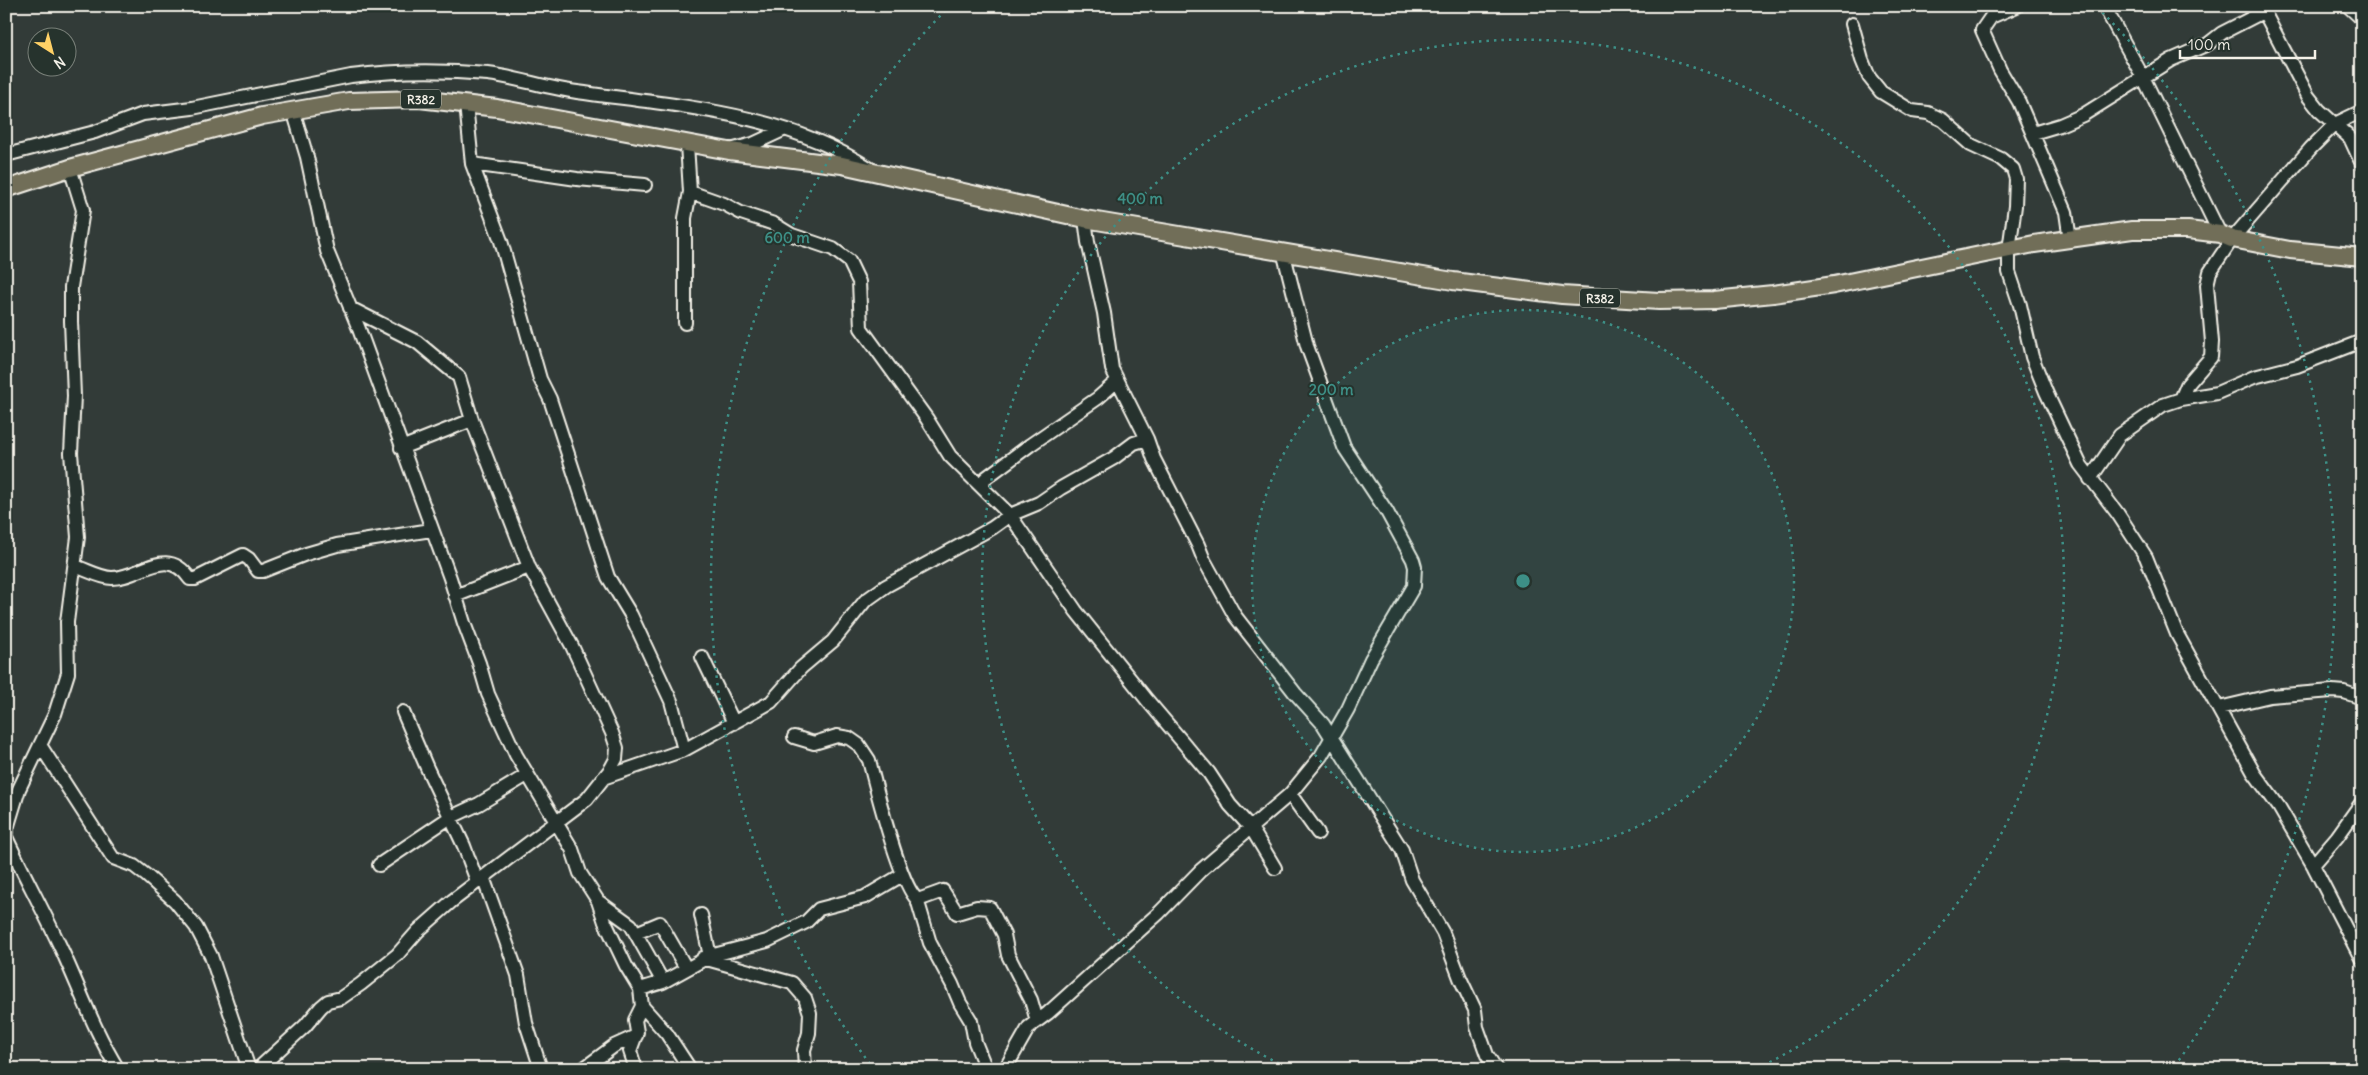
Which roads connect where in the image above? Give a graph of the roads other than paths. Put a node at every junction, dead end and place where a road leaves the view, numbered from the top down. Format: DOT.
graph roads {
  1 [pos="2017,6"];
  2 [pos="2104,6"];
  3 [pos="2348,6"];
  4 [pos="2262,9"];
  5 [pos="2362,19"];
  6 [pos="1852,24"];
  7 [pos="2144,79"];
  8 [pos="466,104"];
  9 [pos="293,110"];
  10 [pos="2362,111"];
  11 [pos="2335,124"];
  12 [pos="783,130"];
  13 [pos="2033,133"];
  14 [pos="687,144"];
  15 [pos="729,150"];
  16 [pos="6,155"];
  17 [pos="472,164"];
  18 [pos="2362,164"];
  19 [pos="70,168"];
  20 [pos="874,172"];
  21 [pos="645,185"];
  22 [pos="6,189"];
  23 [pos="690,192"];
  24 [pos="1085,219"];
  25 [pos="2226,237"];
  26 [pos="2070,240"];
  27 [pos="2009,250"];
  28 [pos="1283,251"];
  29 [pos="2359,254"];
  30 [pos="350,308"];
  31 [pos="685,323"];
  32 [pos="2362,341"];
  33 [pos="1117,381"];
  34 [pos="2181,399"];
  35 [pos="472,420"];
  36 [pos="1146,439"];
  37 [pos="401,448"];
  38 [pos="2090,479"];
  39 [pos="983,488"];
  40 [pos="1010,515"];
  41 [pos="431,530"];
  42 [pos="75,566"];
  43 [pos="530,567"];
  44 [pos="455,596"];
  45 [pos="702,657"];
  46 [pos="2362,698"];
  47 [pos="2219,708"];
  48 [pos="403,712"];
  49 [pos="734,723"];
  50 [pos="794,738"];
  51 [pos="1332,740"];
  52 [pos="40,745"];
  53 [pos="684,750"];
  54 [pos="527,775"];
  55 [pos="602,779"];
  56 [pos="1290,794"];
  57 [pos="2362,802"];
  58 [pos="450,818"];
  59 [pos="557,823"];
  60 [pos="1251,828"];
  61 [pos="6,832"];
  62 [pos="1318,832"];
  63 [pos="6,838"];
  64 [pos="379,865"];
  65 [pos="2313,865"];
  66 [pos="1275,868"];
  67 [pos="902,875"];
  68 [pos="480,879"];
  69 [pos="917,900"];
  70 [pos="598,901"];
  71 [pos="701,915"];
  72 [pos="636,933"];
  73 [pos="707,957"];
  74 [pos="2362,960"];
  75 [pos="686,968"];
  76 [pos="663,982"];
  77 [pos="640,989"];
  78 [pos="642,1006"];
  79 [pos="1037,1020"];
  80 [pos="636,1036"];
  81 [pos="118,1069"];
  82 [pos="250,1069"];
  83 [pos="258,1069"];
  84 [pos="541,1069"];
  85 [pos="582,1069"];
  86 [pos="636,1069"];
  87 [pos="690,1069"];
  88 [pos="805,1069"];
  89 [pos="986,1069"];
  90 [pos="1005,1069"];
  91 [pos="1496,1069"];
  1 -- 13 [label="street"];
  2 -- 7 [label="street"];
  3 -- 5 [label="street"];
  4 -- 7 [label="street"];
  4 -- 11 [label="street"];
  6 -- 27 [label="street"];
  7 -- 13 [label="street"];
  7 -- 25 [label="street"];
  8 -- 9 [label="main road, R382"];
  8 -- 14 [label="main road, R382"];
  8 -- 17 [label="street"];
  9 -- 19 [label="main road, R382"];
  9 -- 30 [label="street"];
  10 -- 11 [label="street"];
  11 -- 18 [label="street"];
  11 -- 25 [label="street"];
  12 -- 15 [label="street"];
  12 -- 16 [label="street"];
  12 -- 20 [label="street"];
  13 -- 26 [label="street"];
  14 -- 15 [label="main road, R382"];
  14 -- 23 [label="street"];
  15 -- 20 [label="main road, R382"];
  17 -- 21 [label="street"];
  17 -- 53 [label="street"];
  19 -- 22 [label="main road, R382"];
  19 -- 42 [label="street"];
  20 -- 24 [label="main road, R382"];
  23 -- 31 [label="street"];
  23 -- 39 [label="street"];
  24 -- 28 [label="main road, R382"];
  24 -- 33 [label="street"];
  25 -- 26 [label="main road, R382"];
  25 -- 29 [label="main road, R382"];
  25 -- 34 [label="street"];
  26 -- 27 [label="main road, R382"];
  27 -- 28 [label="main road, R382"];
  27 -- 38 [label="street"];
  28 -- 51 [label="street"];
  30 -- 35 [label="street"];
  30 -- 37 [label="street"];
  32 -- 34 [label="street"];
  33 -- 36 [label="street"];
  33 -- 39 [label="street"];
  34 -- 38 [label="street"];
  35 -- 37 [label="street"];
  35 -- 43 [label="street"];
  36 -- 40 [label="street"];
  36 -- 51 [label="street"];
  37 -- 41 [label="street"];
  38 -- 47 [label="street"];
  39 -- 40 [label="street"];
  40 -- 49 [label="street"];
  40 -- 60 [label="street"];
  41 -- 42 [label="street"];
  41 -- 44 [label="street"];
  42 -- 52 [label="street"];
  43 -- 44 [label="street"];
  43 -- 55 [label="street"];
  44 -- 54 [label="street"];
  45 -- 49 [label="street"];
  46 -- 47 [label="street"];
  47 -- 65 [label="street"];
  48 -- 58 [label="street"];
  49 -- 53 [label="street"];
  50 -- 67 [label="street"];
  51 -- 56 [label="street"];
  51 -- 91 [label="street"];
  52 -- 61 [label="street"];
  52 -- 82 [label="street"];
  53 -- 55 [label="street"];
  54 -- 58 [label="street"];
  54 -- 59 [label="street"];
  55 -- 59 [label="street"];
  56 -- 60 [label="street"];
  56 -- 62 [label="street"];
  57 -- 65 [label="street"];
  58 -- 64 [label="street"];
  58 -- 68 [label="street"];
  59 -- 68 [label="street"];
  59 -- 70 [label="street"];
  60 -- 66 [label="street"];
  60 -- 79 [label="street"];
  63 -- 81 [label="street"];
  65 -- 74 [label="street"];
  67 -- 69 [label="street"];
  67 -- 73 [label="street"];
  68 -- 83 [label="street"];
  68 -- 84 [label="street"];
  69 -- 79 [label="street"];
  69 -- 89 [label="street"];
  70 -- 72 [label="street"];
  70 -- 77 [label="street"];
  71 -- 73 [label="street"];
  72 -- 75 [label="street"];
  72 -- 76 [label="street"];
  73 -- 75 [label="street"];
  73 -- 88 [label="street"];
  75 -- 76 [label="street"];
  76 -- 77 [label="street"];
  77 -- 78 [label="street"];
  78 -- 80 [label="street"];
  78 -- 87 [label="street"];
  79 -- 90 [label="street"];
  80 -- 85 [label="street"];
  80 -- 86 [label="street"];
}
